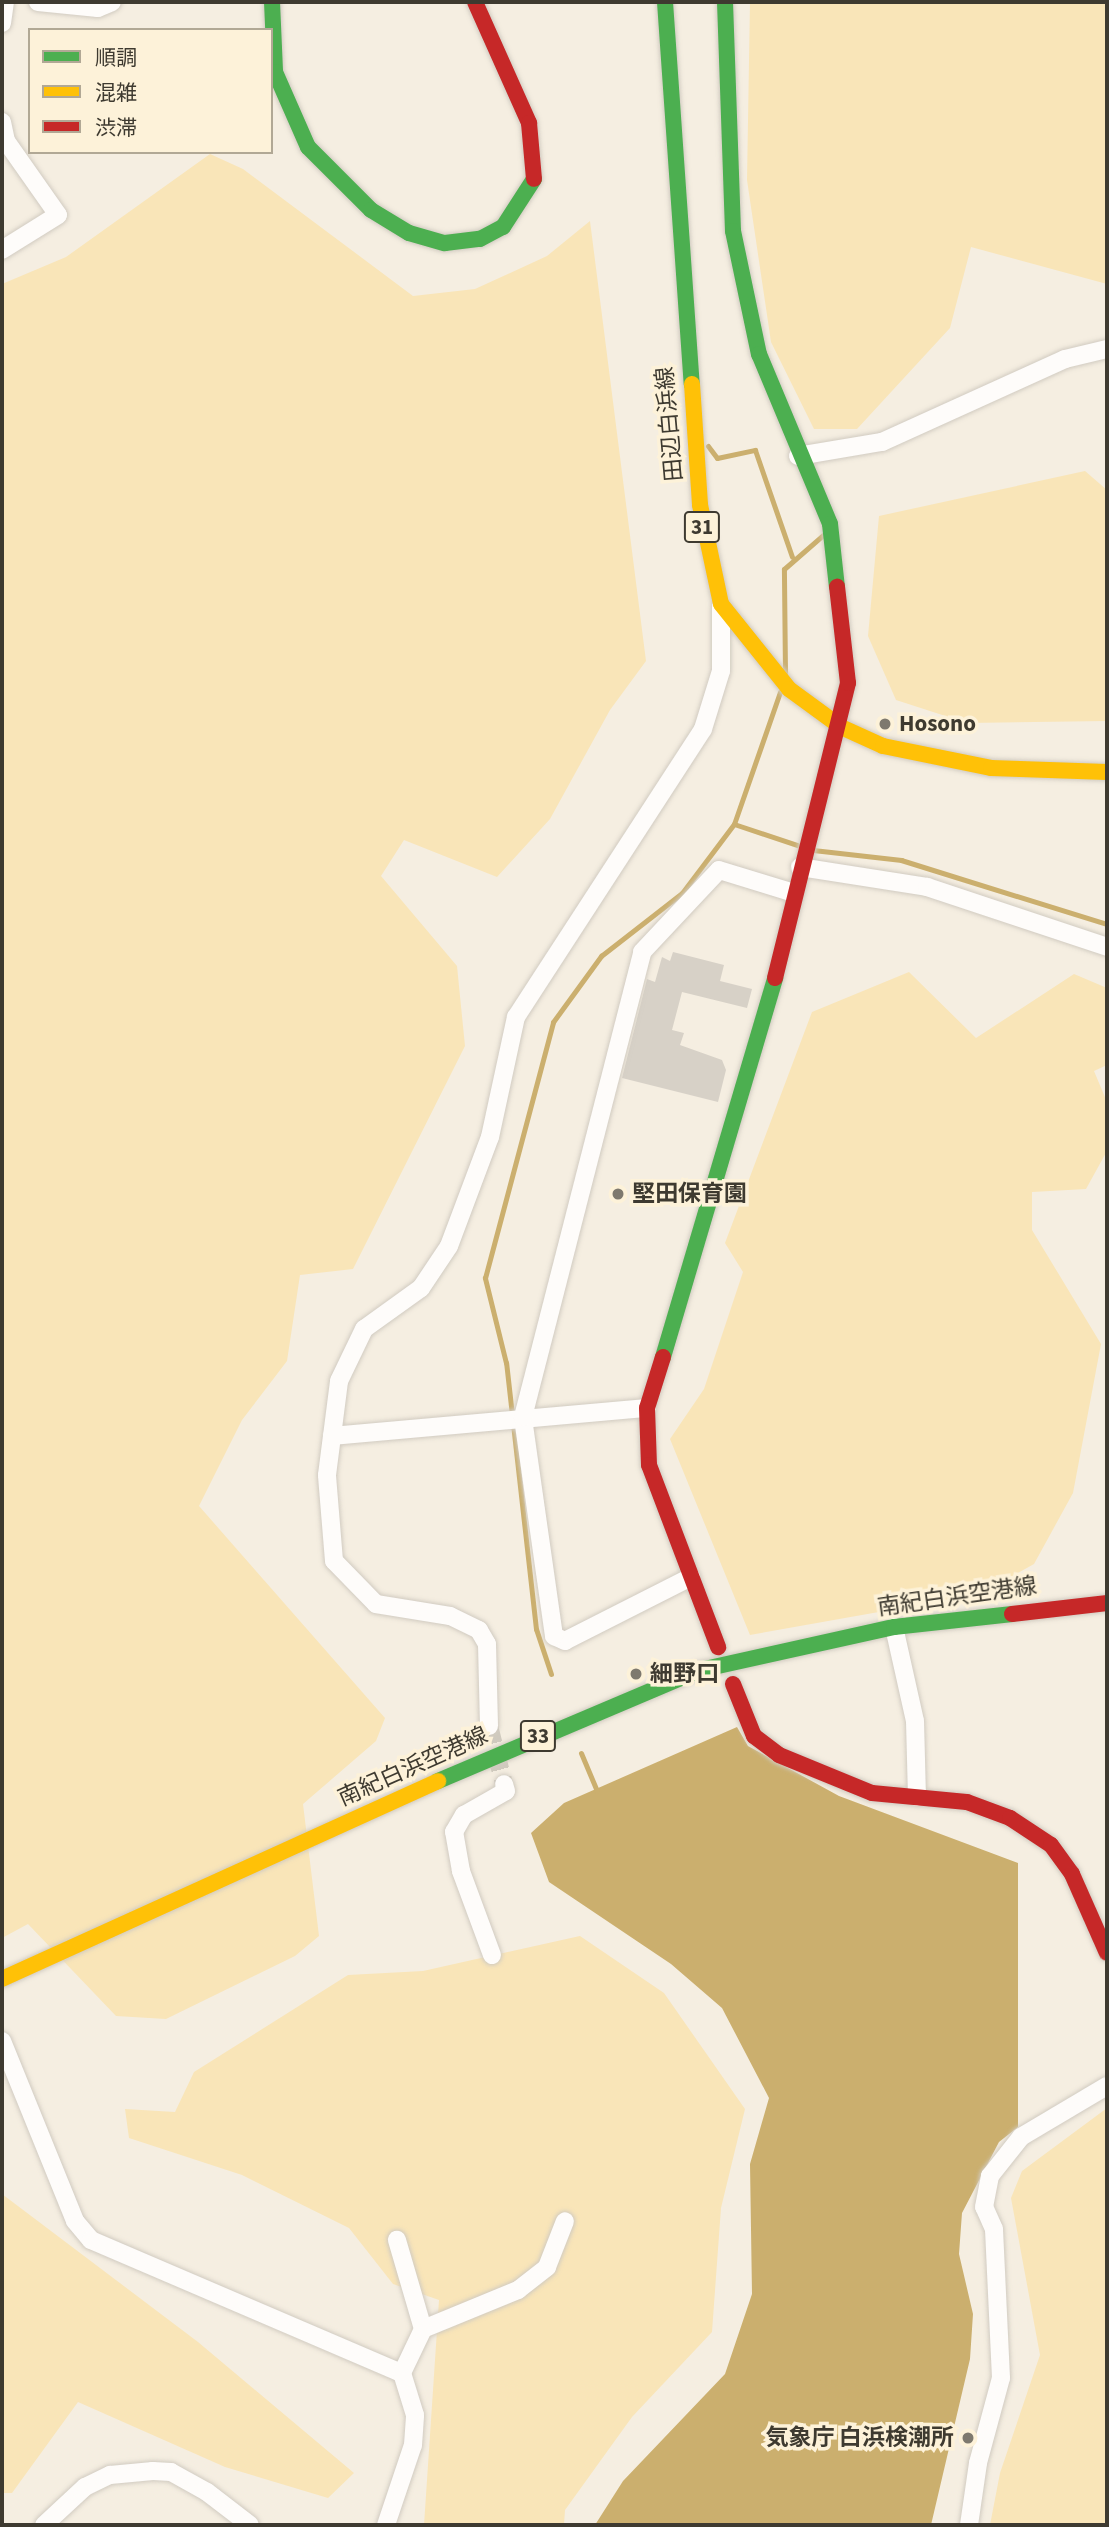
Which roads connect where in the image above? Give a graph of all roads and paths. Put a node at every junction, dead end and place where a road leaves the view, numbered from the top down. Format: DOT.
graph roads {
  1 [pos="5,2"];
  2 [pos="38,2"];
  3 [pos="112,2"];
  4 [pos="272,2"];
  5 [pos="475,2"];
  6 [pos="665,2"];
  7 [pos="725,2"];
  8 [pos="2,23"];
  9 [pos="2,122"];
  10 [pos="2,250"];
  11 [pos="1107,349"];
  12 [pos="798,456"];
  13 [pos="721,604"];
  14 [pos="841,727"];
  15 [pos="1107,772"];
  16 [pos="801,864"];
  17 [pos="794,893"];
  18 [pos="1107,947"];
  19 [pos="647,1408"];
  20 [pos="521,1417"];
  21 [pos="332,1436"];
  22 [pos="691,1577"];
  23 [pos="1107,1603"];
  24 [pos="894,1627"];
  25 [pos="718,1647"];
  26 [pos="733,1684"];
  27 [pos="489,1726"];
  28 [pos="504,1784"];
  29 [pos="917,1797"];
  30 [pos="1107,1953"];
  31 [pos="492,1955"];
  32 [pos="2,1979"];
  33 [pos="2,2041"];
  34 [pos="1107,2086"];
  35 [pos="565,2221"];
  36 [pos="397,2240"];
  37 [pos="424,2329"];
  38 [pos="402,2373"];
  39 [pos="44,2525"];
  40 [pos="250,2525"];
  41 [pos="386,2525"];
  42 [pos="970,2525"];
  1 -- 8 [label="street"];
  2 -- 3 [label="street"];
  4 -- 5 [label="street"];
  6 -- 13 [label="street, 田辺白浜線 / 31"];
  7 -- 12 [label="street"];
  9 -- 10 [label="street"];
  11 -- 12 [label="street"];
  12 -- 14 [label="street"];
  13 -- 14 [label="street, 田辺白浜線 / 31"];
  13 -- 21 [label="street"];
  14 -- 15 [label="street, 田辺白浜線 / 31"];
  14 -- 16 [label="street"];
  16 -- 17 [label="street"];
  16 -- 18 [label="street"];
  17 -- 19 [label="street"];
  17 -- 20 [label="street"];
  19 -- 20 [label="street"];
  19 -- 22 [label="street"];
  20 -- 21 [label="street"];
  20 -- 22 [label="street"];
  21 -- 27 [label="street"];
  22 -- 25 [label="street"];
  23 -- 24 [label="street, 南紀白浜空港線 / 33"];
  24 -- 29 [label="street"];
  24 -- 32 [label="street, 南紀白浜空港線 / 33"];
  26 -- 29 [label="street"];
  28 -- 31 [label="street"];
  29 -- 30 [label="street"];
  33 -- 38 [label="street"];
  34 -- 42 [label="street"];
  35 -- 37 [label="street"];
  36 -- 37 [label="street"];
  37 -- 38 [label="street"];
  38 -- 41 [label="street"];
  39 -- 40 [label="street"];
}
